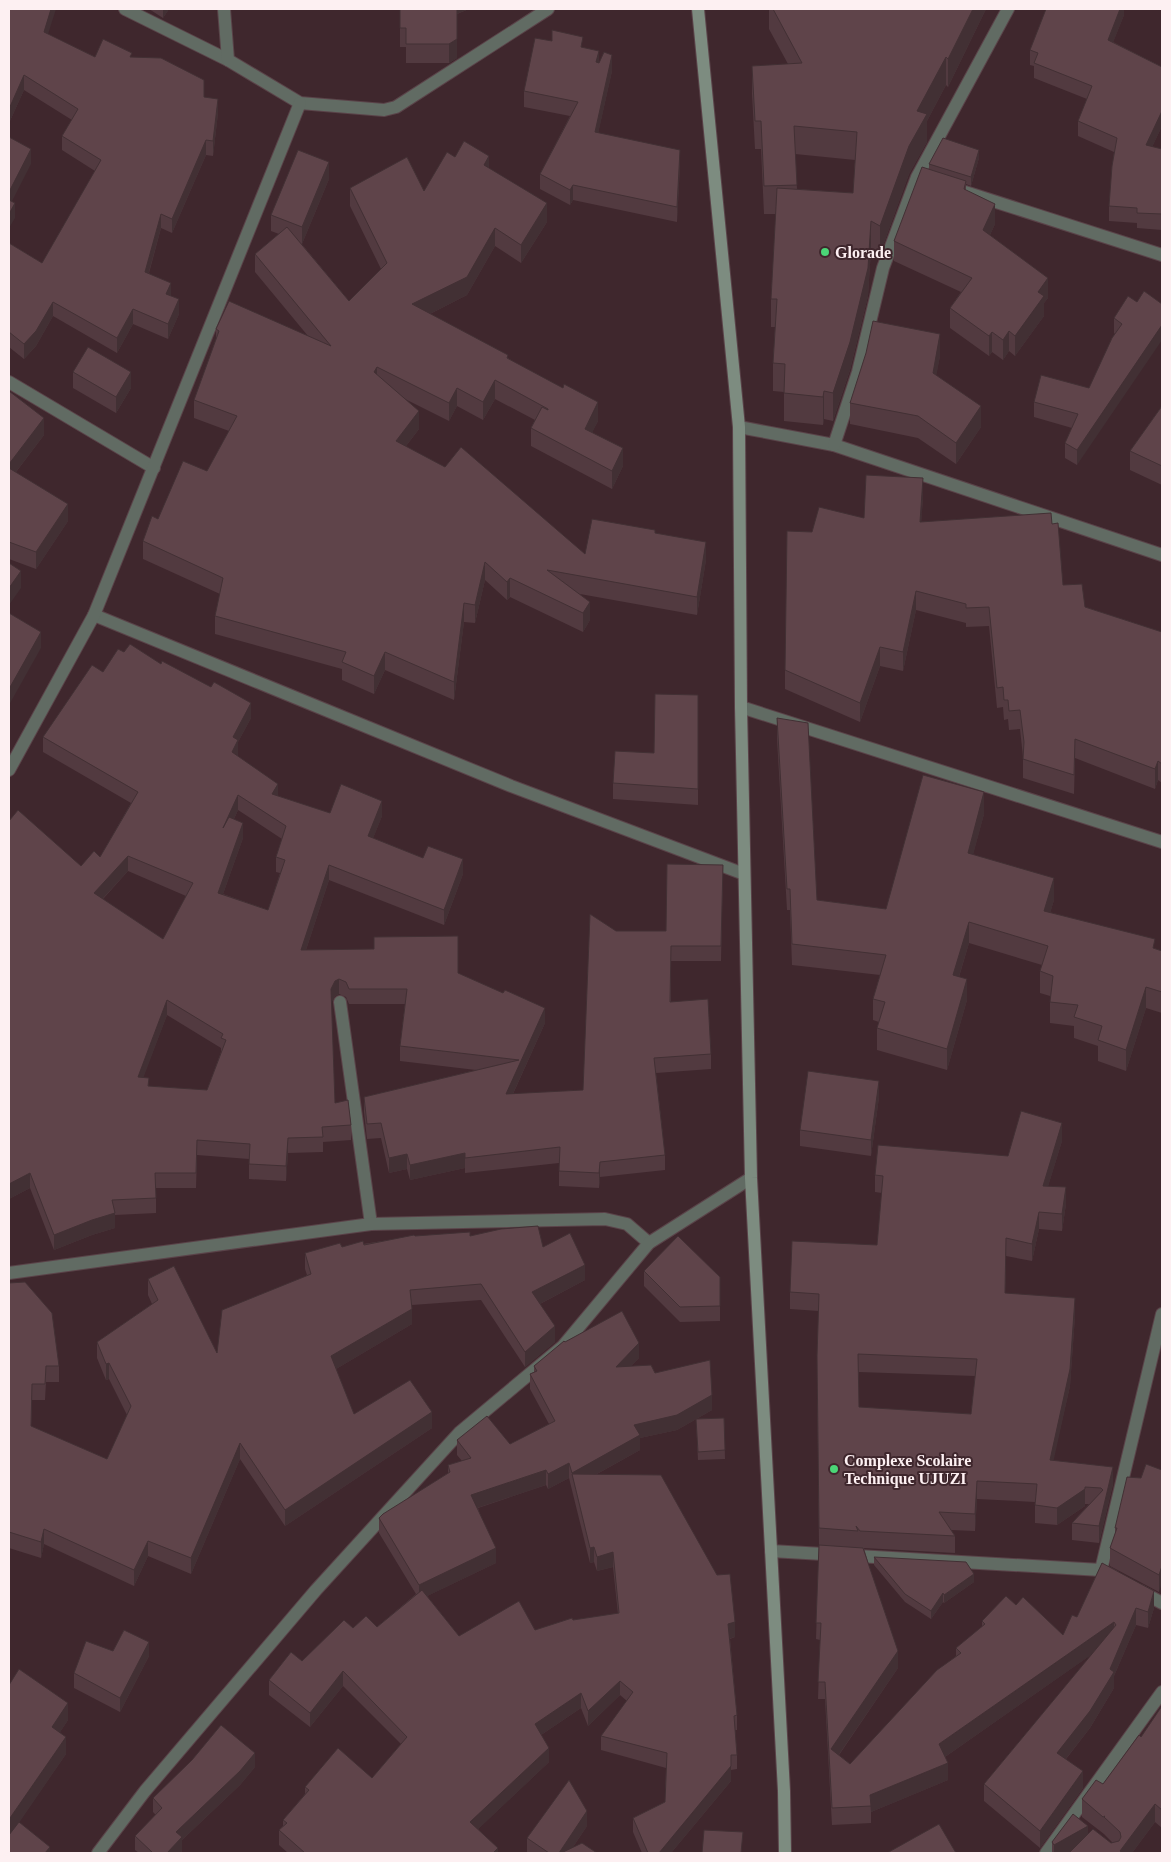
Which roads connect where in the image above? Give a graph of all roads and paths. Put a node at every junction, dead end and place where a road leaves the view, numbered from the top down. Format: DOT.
graph roads {
  1 [pos="125,9"];
  2 [pos="224,9"];
  3 [pos="548,9"];
  4 [pos="698,9"];
  5 [pos="1008,9"];
  6 [pos="228,60"];
  7 [pos="300,103"];
  8 [pos="955,189"];
  9 [pos="1162,255"];
  10 [pos="9,382"];
  11 [pos="739,427"];
  12 [pos="834,445"];
  13 [pos="154,468"];
  14 [pos="1162,555"];
  15 [pos="94,615"];
  16 [pos="741,708"];
  17 [pos="9,770"];
  18 [pos="1162,842"];
  19 [pos="744,874"];
  20 [pos="340,1002"];
  21 [pos="751,1178"];
  22 [pos="371,1224"];
  23 [pos="649,1243"];
  24 [pos="9,1273"];
  25 [pos="1162,1314"];
  26 [pos="771,1551"];
  27 [pos="1101,1570"];
  28 [pos="1162,1603"];
  29 [pos="1162,1692"];
  30 [pos="98,1853"];
  31 [pos="784,1853"];
  32 [pos="1046,1853"];
  1 -- 6 [label="street"];
  2 -- 6 [label="street"];
  3 -- 7 [label="street"];
  4 -- 11 [label="street"];
  5 -- 12 [label="street"];
  6 -- 7 [label="street"];
  7 -- 13 [label="street"];
  8 -- 9 [label="street"];
  10 -- 13 [label="street"];
  11 -- 12 [label="street"];
  11 -- 16 [label="street"];
  12 -- 14 [label="street"];
  13 -- 15 [label="street"];
  15 -- 17 [label="street"];
  15 -- 19 [label="street"];
  16 -- 18 [label="street"];
  16 -- 19 [label="street"];
  19 -- 21 [label="street"];
  20 -- 22 [label="street"];
  21 -- 23 [label="street"];
  21 -- 26 [label="street"];
  22 -- 23 [label="street"];
  22 -- 24 [label="street"];
  23 -- 30 [label="street"];
  25 -- 27 [label="street"];
  26 -- 27 [label="street"];
  26 -- 31 [label="street"];
  27 -- 28 [label="street"];
  29 -- 32 [label="street"];
}
